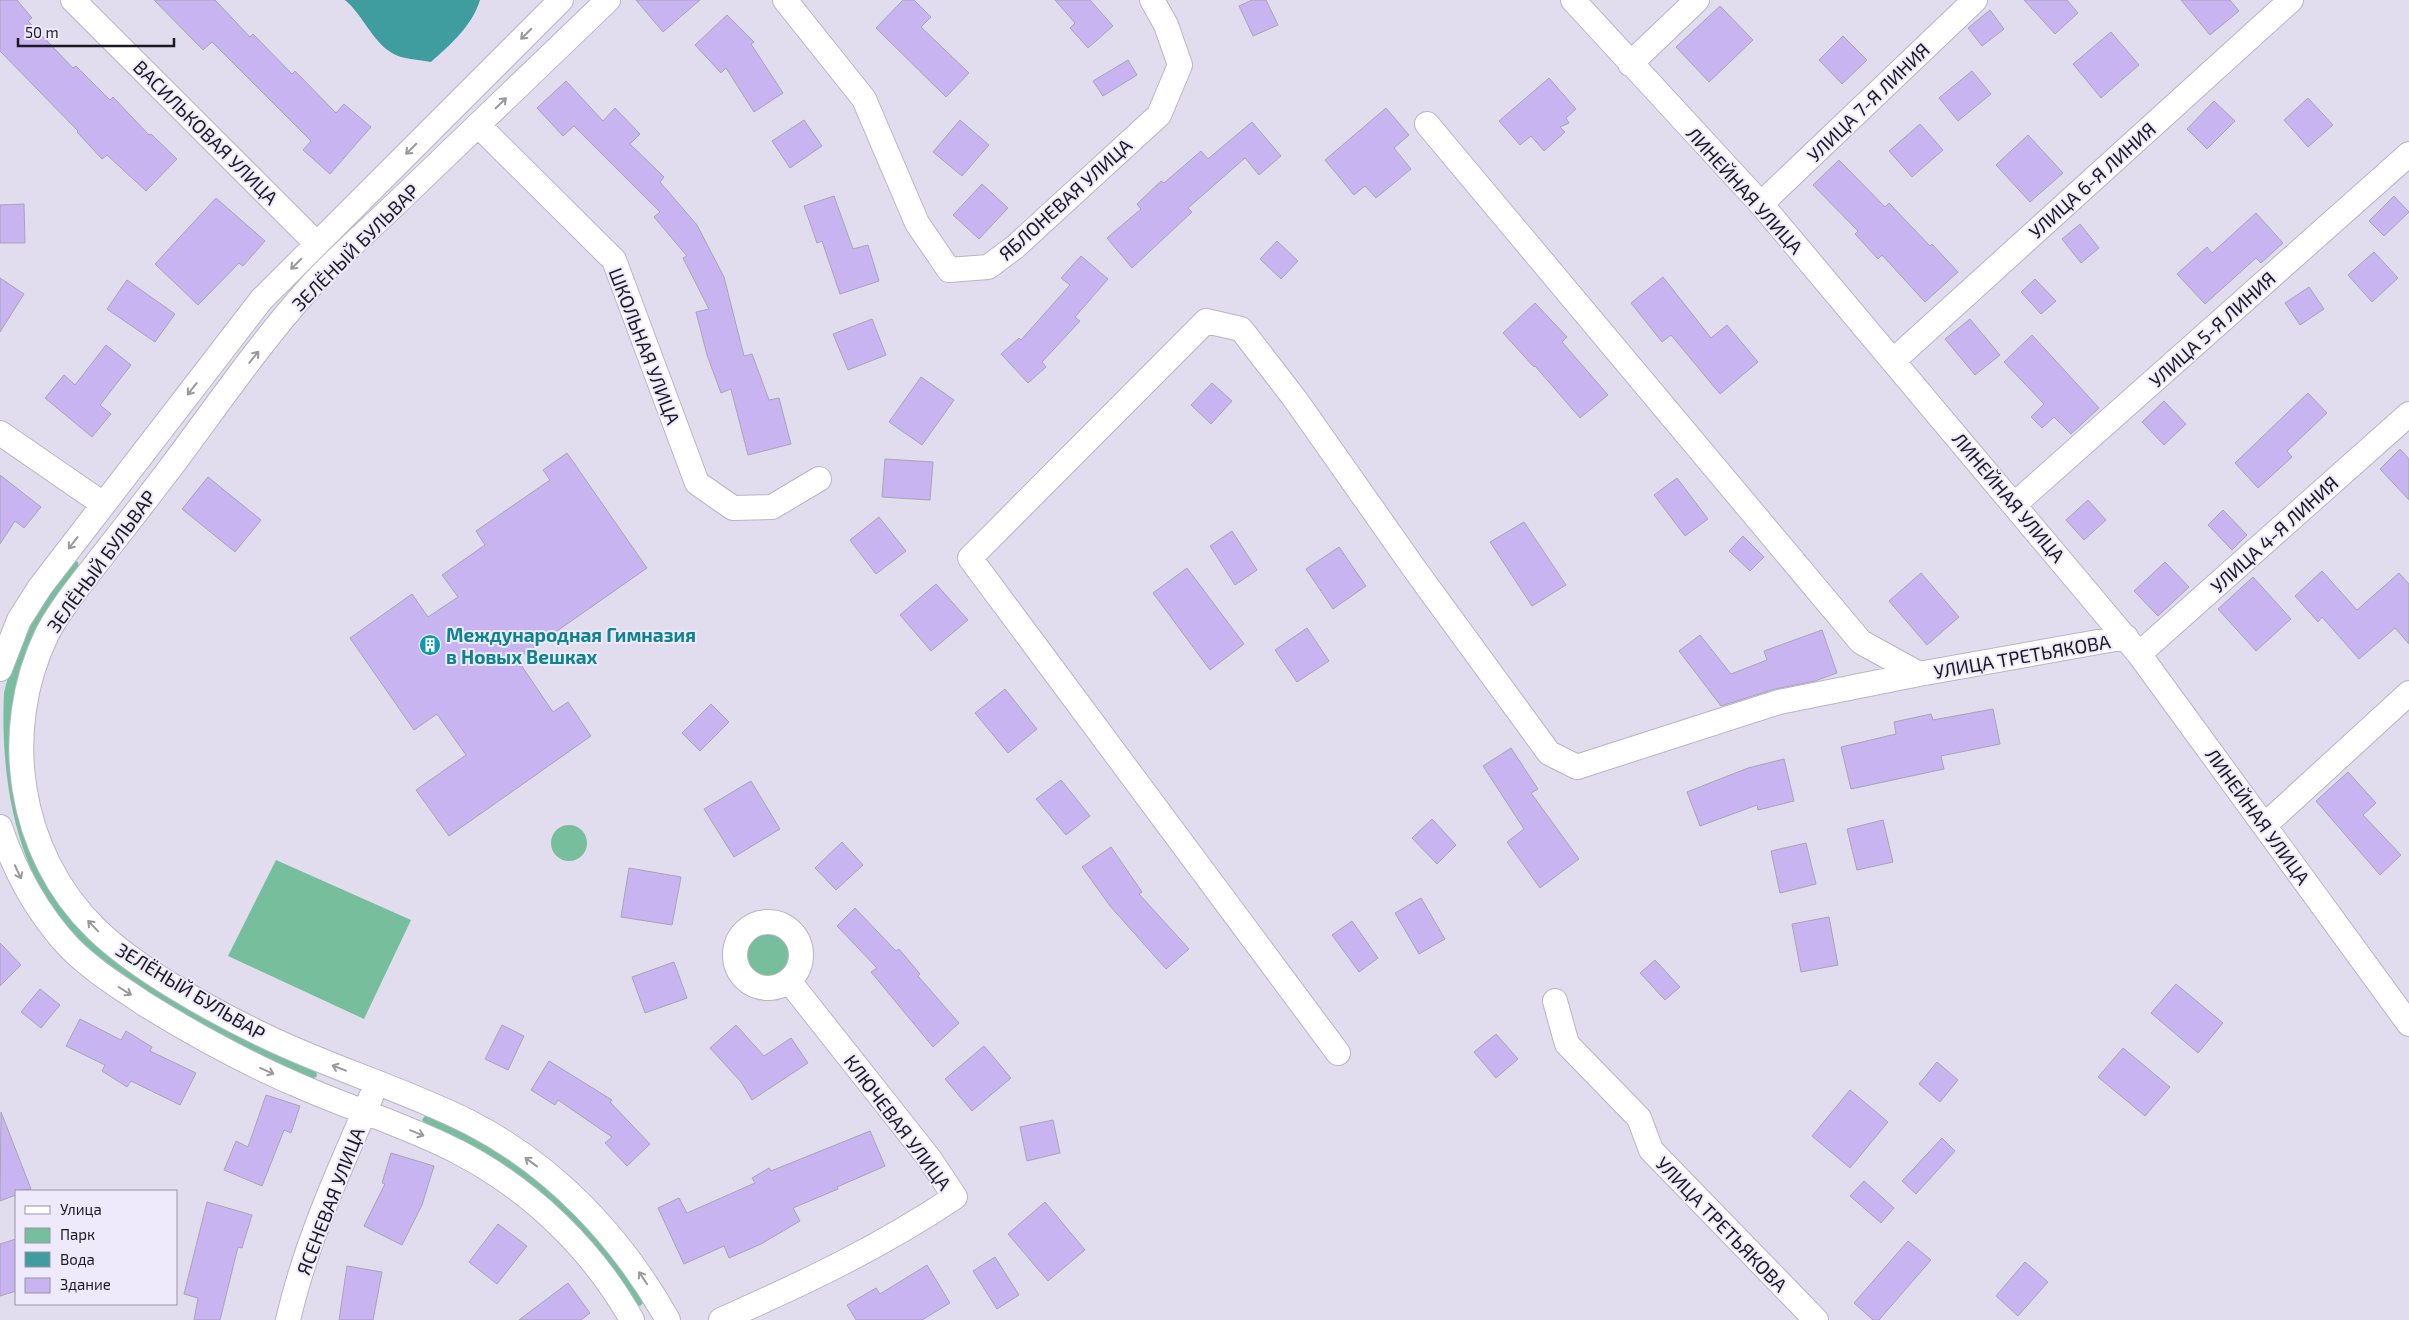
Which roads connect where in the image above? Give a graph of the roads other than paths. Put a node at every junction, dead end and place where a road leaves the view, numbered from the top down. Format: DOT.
graph roads {
  1 [pos="73,0"];
  2 [pos="561,0"];
  3 [pos="608,0"];
  4 [pos="784,0"];
  5 [pos="1152,0"];
  6 [pos="1573,0"];
  7 [pos="1697,0"];
  8 [pos="1975,0"];
  9 [pos="2291,0"];
  10 [pos="1630,64"];
  11 [pos="1427,124"];
  12 [pos="478,125"];
  13 [pos="2409,154"];
  14 [pos="1761,204"];
  15 [pos="317,244"];
  16 [pos="1893,361"];
  17 [pos="2409,414"];
  18 [pos="0,433"];
  19 [pos="819,479"];
  20 [pos="103,504"];
  21 [pos="2015,504"];
  22 [pos="2133,645"];
  23 [pos="0,669"];
  24 [pos="1919,674"];
  25 [pos="2409,693"];
  26 [pos="2264,824"];
  27 [pos="0,827"];
  28 [pos="789,981"];
  29 [pos="1555,1001"];
  30 [pos="2409,1024"];
  31 [pos="1338,1053"];
  32 [pos="378,1083"];
  33 [pos="365,1112"];
  34 [pos="288,1320"];
  35 [pos="632,1320"];
  36 [pos="668,1320"];
  37 [pos="721,1320"];
  38 [pos="1816,1320"];
  1 -- 15 [label="street, ВАСИЛЬКОВАЯ УЛИЦА"];
  2 -- 15 [label="street, ЗЕЛЁНЫЙ БУЛЬВАР, one-way"];
  12 -- 3 [label="street, ЗЕЛЁНЫЙ БУЛЬВАР, one-way"];
  4 -- 5 [label="street, ЯБЛОНЕВАЯ УЛИЦА"];
  6 -- 10 [label="street, ЛИНЕЙНАЯ УЛИЦА"];
  7 -- 10 [label="street"];
  8 -- 14 [label="street, УЛИЦА 7-Я ЛИНИЯ"];
  9 -- 16 [label="street, УЛИЦА 6-Я ЛИНИЯ"];
  10 -- 14 [label="street, ЛИНЕЙНАЯ УЛИЦА"];
  11 -- 24 [label="street"];
  12 -- 19 [label="street, ШКОЛЬНАЯ УЛИЦА"];
  32 -- 12 [label="street, ЗЕЛЁНЫЙ БУЛЬВАР, one-way"];
  13 -- 21 [label="street, УЛИЦА 5-Я ЛИНИЯ"];
  14 -- 16 [label="street, ЛИНЕЙНАЯ УЛИЦА"];
  15 -- 20 [label="street, ЗЕЛЁНЫЙ БУЛЬВАР, one-way"];
  16 -- 21 [label="street, ЛИНЕЙНАЯ УЛИЦА"];
  17 -- 22 [label="street, УЛИЦА 4-Я ЛИНИЯ"];
  18 -- 20 [label="street"];
  20 -- 23 [label="street, ЗЕЛЁНЫЙ БУЛЬВАР, one-way"];
  21 -- 22 [label="street, ЛИНЕЙНАЯ УЛИЦА"];
  22 -- 24 [label="street, УЛИЦА ТРЕТЬЯКОВА"];
  22 -- 26 [label="street, ЛИНЕЙНАЯ УЛИЦА"];
  24 -- 31 [label="street, УЛИЦА ТРЕТЬЯКОВА"];
  25 -- 26 [label="street"];
  26 -- 30 [label="street, ЛИНЕЙНАЯ УЛИЦА"];
  27 -- 33 [label="street, ЗЕЛЁНЫЙ БУЛЬВАР, one-way"];
  28 -- 37 [label="street, КЛЮЧЕВАЯ УЛИЦА"];
  29 -- 38 [label="street, УЛИЦА ТРЕТЬЯКОВА"];
  32 -- 33 [label="street, ЯСЕНЕВАЯ УЛИЦА"];
  36 -- 32 [label="street, ЗЕЛЁНЫЙ БУЛЬВАР, one-way"];
  33 -- 34 [label="street, ЯСЕНЕВАЯ УЛИЦА"];
  33 -- 35 [label="street, ЗЕЛЁНЫЙ БУЛЬВАР, one-way"];
}
